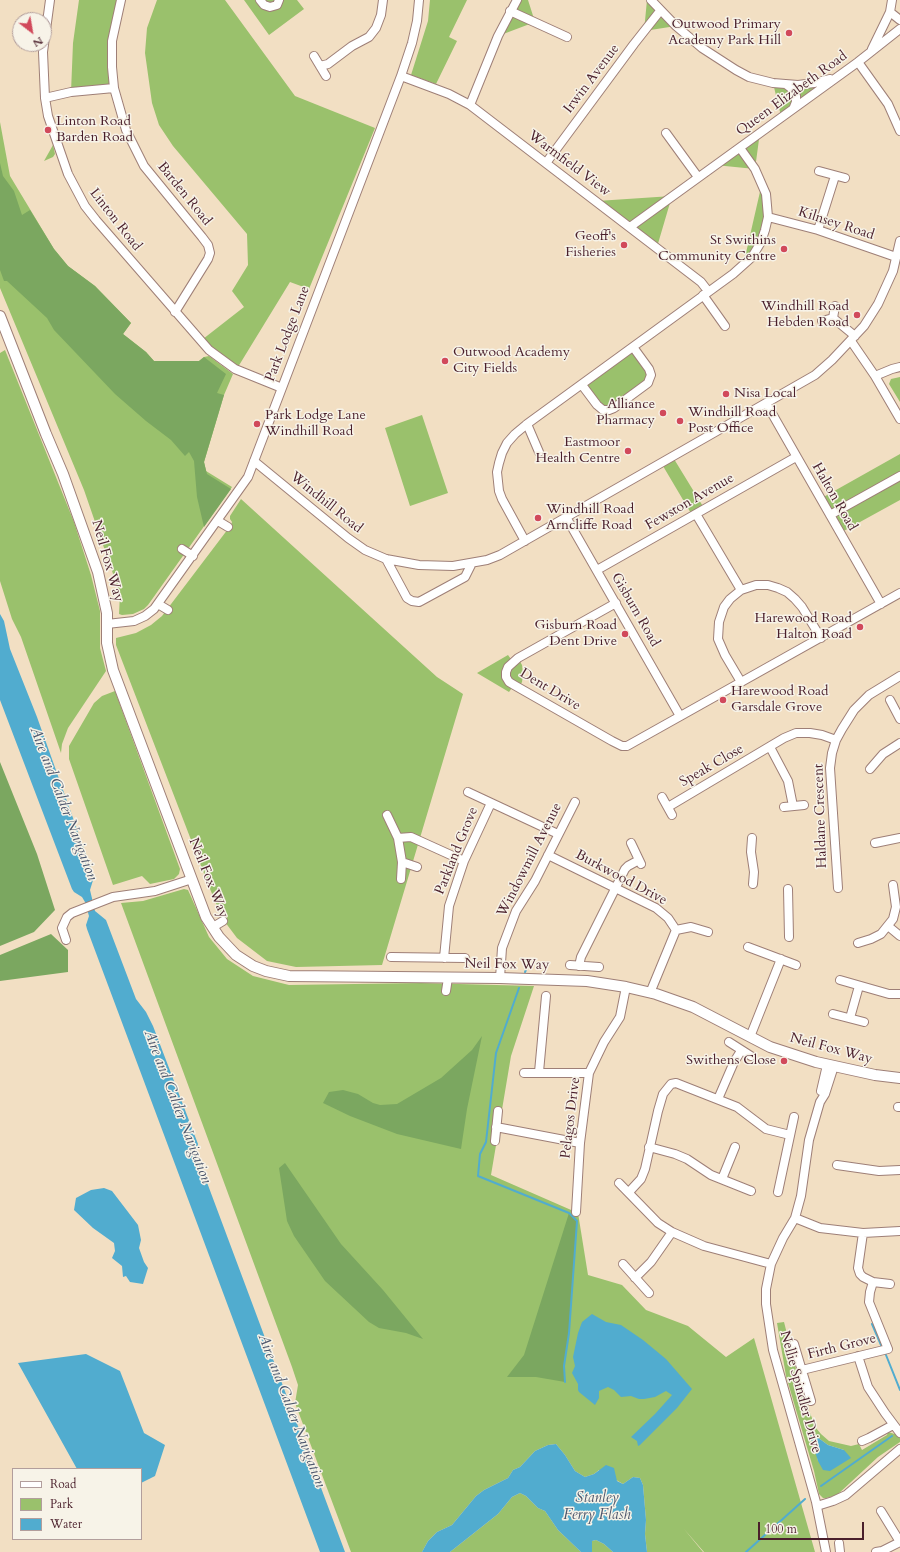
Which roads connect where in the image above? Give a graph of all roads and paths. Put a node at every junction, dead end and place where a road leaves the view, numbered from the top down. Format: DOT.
graph roads {
  1 [pos="50,0"];
  2 [pos="121,0"];
  3 [pos="260,0"];
  4 [pos="279,0"];
  5 [pos="383,0"];
  6 [pos="418,0"];
  7 [pos="517,0"];
  8 [pos="651,0"];
  9 [pos="892,0"];
  10 [pos="510,11"];
  11 [pos="660,11"];
  12 [pos="890,12"];
  13 [pos="900,20"];
  14 [pos="900,29"];
  15 [pos="567,37"];
  16 [pos="872,50"];
  17 [pos="314,56"];
  18 [pos="858,62"];
  19 [pos="320,66"];
  20 [pos="326,76"];
  21 [pos="401,76"];
  22 [pos="837,76"];
  23 [pos="787,85"];
  24 [pos="114,88"];
  25 [pos="45,98"];
  26 [pos="470,105"];
  27 [pos="794,107"];
  28 [pos="900,131"];
  29 [pos="666,133"];
  30 [pos="740,148"];
  31 [pos="546,163"];
  32 [pos="819,171"];
  33 [pos="835,176"];
  34 [pos="698,178"];
  35 [pos="845,178"];
  36 [pos="768,217"];
  37 [pos="630,227"];
  38 [pos="818,230"];
  39 [pos="900,241"];
  40 [pos="896,257"];
  41 [pos="706,293"];
  42 [pos="835,306"];
  43 [pos="175,312"];
  44 [pos="0,316"];
  45 [pos="833,318"];
  46 [pos="822,321"];
  47 [pos="725,326"];
  48 [pos="853,338"];
  49 [pos="633,347"];
  50 [pos="900,367"];
  51 [pos="874,376"];
  52 [pos="582,385"];
  53 [pos="282,388"];
  54 [pos="766,403"];
  55 [pos="900,419"];
  56 [pos="527,424"];
  57 [pos="539,452"];
  58 [pos="796,457"];
  59 [pos="254,461"];
  60 [pos="900,476"];
  61 [pos="696,514"];
  62 [pos="830,516"];
  63 [pos="566,517"];
  64 [pos="218,521"];
  65 [pos="228,527"];
  66 [pos="525,541"];
  67 [pos="182,550"];
  68 [pos="193,556"];
  69 [pos="386,559"];
  70 [pos="472,563"];
  71 [pos="597,570"];
  72 [pos="741,590"];
  73 [pos="900,593"];
  74 [pos="616,603"];
  75 [pos="158,604"];
  76 [pos="881,604"];
  77 [pos="168,610"];
  78 [pos="108,624"];
  79 [pos="821,638"];
  80 [pos="900,676"];
  81 [pos="741,682"];
  82 [pos="890,700"];
  83 [pos="680,716"];
  84 [pos="900,718"];
  85 [pos="836,740"];
  86 [pos="900,743"];
  87 [pos="770,747"];
  88 [pos="870,769"];
  89 [pos="468,792"];
  90 [pos="662,797"];
  91 [pos="575,802"];
  92 [pos="492,803"];
  93 [pos="804,805"];
  94 [pos="784,806"];
  95 [pos="793,806"];
  96 [pos="668,807"];
  97 [pos="388,815"];
  98 [pos="672,815"];
  99 [pos="558,834"];
  100 [pos="398,838"];
  101 [pos="752,838"];
  102 [pos="900,838"];
  103 [pos="878,840"];
  104 [pos="631,843"];
  105 [pos="548,855"];
  106 [pos="464,861"];
  107 [pos="402,862"];
  108 [pos="417,867"];
  109 [pos="192,879"];
  110 [pos="401,879"];
  111 [pos="753,884"];
  112 [pos="893,885"];
  113 [pos="616,888"];
  114 [pos="838,888"];
  115 [pos="788,889"];
  116 [pos="223,921"];
  117 [pos="888,926"];
  118 [pos="213,927"];
  119 [pos="676,930"];
  120 [pos="708,932"];
  121 [pos="900,936"];
  122 [pos="789,937"];
  123 [pos="66,940"];
  124 [pos="858,943"];
  125 [pos="748,948"];
  126 [pos="391,957"];
  127 [pos="444,958"];
  128 [pos="465,958"];
  129 [pos="781,960"];
  130 [pos="570,965"];
  131 [pos="796,965"];
  132 [pos="579,966"];
  133 [pos="599,967"];
  134 [pos="448,978"];
  135 [pos="500,978"];
  136 [pos="840,980"];
  137 [pos="859,986"];
  138 [pos="626,987"];
  139 [pos="446,991"];
  140 [pos="650,993"];
  141 [pos="900,994"];
  142 [pos="546,996"];
  143 [pos="833,1014"];
  144 [pos="850,1018"];
  145 [pos="864,1022"];
  146 [pos="750,1037"];
  147 [pos="729,1042"];
  148 [pos="741,1051"];
  149 [pos="751,1056"];
  150 [pos="830,1066"];
  151 [pos="538,1072"];
  152 [pos="524,1073"];
  153 [pos="589,1073"];
  154 [pos="900,1078"];
  155 [pos="718,1099"];
  156 [pos="498,1111"];
  157 [pos="794,1117"];
  158 [pos="496,1127"];
  159 [pos="790,1135"];
  160 [pos="495,1141"];
  161 [pos="580,1143"];
  162 [pos="649,1147"];
  163 [pos="735,1147"];
  164 [pos="837,1165"];
  165 [pos="900,1170"];
  166 [pos="722,1179"];
  167 [pos="619,1183"];
  168 [pos="751,1191"];
  169 [pos="629,1192"];
  170 [pos="778,1192"];
  171 [pos="576,1212"];
  172 [pos="795,1218"];
  173 [pos="900,1231"];
  174 [pos="672,1232"];
  175 [pos="863,1233"];
  176 [pos="623,1264"];
  177 [pos="771,1264"];
  178 [pos="635,1278"];
  179 [pos="873,1282"];
  180 [pos="890,1284"];
  181 [pos="649,1293"];
  182 [pos="794,1344"];
  183 [pos="858,1356"];
  184 [pos="802,1370"];
  185 [pos="811,1401"];
  186 [pos="893,1425"];
  187 [pos="900,1433"];
  188 [pos="862,1441"];
  189 [pos="900,1449"];
  190 [pos="817,1506"];
  191 [pos="881,1511"];
  192 [pos="900,1542"];
  193 [pos="839,1543"];
  194 [pos="826,1552"];
  195 [pos="840,1552"];
  196 [pos="876,1552"];
  1 -- 25 [label="street, Linton Road"];
  2 -- 24 [label="street, Barden Road"];
  3 -- 4 [label="street"];
  5 -- 19 [label="street"];
  6 -- 21 [label="street, Park Lodge Lane"];
  7 -- 10 [label="street"];
  8 -- 11 [label="street"];
  9 -- 12 [label="street"];
  10 -- 15 [label="street"];
  10 -- 26 [label="street"];
  11 -- 23 [label="street"];
  11 -- 31 [label="street, Irwin Avenue"];
  12 -- 13 [label="street"];
  12 -- 16 [label="street"];
  14 -- 16 [label="street, Queen Elizabeth Road"];
  16 -- 18 [label="street, Queen Elizabeth Road"];
  17 -- 19 [label="street"];
  18 -- 22 [label="street, Queen Elizabeth Road"];
  18 -- 28 [label="street"];
  19 -- 20 [label="street"];
  21 -- 26 [label="street, Warmfield View"];
  21 -- 53 [label="street, Park Lodge Lane"];
  22 -- 23 [label="street"];
  22 -- 27 [label="street, Queen Elizabeth Road"];
  23 -- 27 [label="street"];
  24 -- 25 [label="street"];
  24 -- 43 [label="street, Barden Road"];
  25 -- 43 [label="street, Linton Road"];
  26 -- 31 [label="street, Warmfield View"];
  27 -- 30 [label="street, Queen Elizabeth Road"];
  29 -- 34 [label="street"];
  30 -- 34 [label="street, Queen Elizabeth Road"];
  30 -- 36 [label="street"];
  31 -- 37 [label="street, Warmfield View"];
  32 -- 33 [label="street"];
  33 -- 35 [label="street"];
  33 -- 38 [label="street"];
  34 -- 37 [label="street, Queen Elizabeth Road"];
  36 -- 38 [label="street, Kilnsey Road"];
  36 -- 41 [label="street"];
  37 -- 41 [label="street, Warmfield View"];
  38 -- 40 [label="street, Kilnsey Road"];
  39 -- 40 [label="street, Windhill Road"];
  40 -- 48 [label="street, Windhill Road"];
  41 -- 47 [label="street, Warmfield View"];
  41 -- 49 [label="street"];
  42 -- 45 [label="street"];
  43 -- 53 [label="street, Linton Road"];
  44 -- 78 [label="main road, Neil Fox Way"];
  45 -- 46 [label="street"];
  45 -- 48 [label="street"];
  48 -- 51 [label="street"];
  48 -- 54 [label="street, Windhill Road"];
  49 -- 52 [label="street"];
  49 -- 52 [label="street"];
  50 -- 51 [label="street"];
  51 -- 55 [label="street"];
  52 -- 56 [label="street"];
  53 -- 59 [label="street, Park Lodge Lane"];
  54 -- 58 [label="street, Halton Road"];
  54 -- 63 [label="street, Windhill Road"];
  56 -- 57 [label="street"];
  56 -- 66 [label="street"];
  58 -- 61 [label="street, Fewston Avenue"];
  58 -- 62 [label="street, Halton Road"];
  59 -- 64 [label="street, Park Lodge Lane"];
  59 -- 69 [label="street, Windhill Road"];
  60 -- 62 [label="street"];
  61 -- 71 [label="street, Fewston Avenue"];
  61 -- 72 [label="street"];
  62 -- 76 [label="street, Halton Road"];
  63 -- 66 [label="street, Windhill Road"];
  63 -- 71 [label="street, Gisburn Road"];
  64 -- 65 [label="street"];
  64 -- 68 [label="street, Park Lodge Lane"];
  66 -- 70 [label="street, Windhill Road"];
  67 -- 68 [label="street"];
  68 -- 75 [label="street, Park Lodge Lane"];
  69 -- 70 [label="street, Windhill Road"];
  69 -- 70 [label="street"];
  71 -- 74 [label="street, Gisburn Road"];
  72 -- 79 [label="street"];
  72 -- 81 [label="street"];
  73 -- 76 [label="street"];
  74 -- 83 [label="street, Gisburn Road"];
  74 -- 83 [label="street, Dent Drive"];
  75 -- 77 [label="street"];
  75 -- 78 [label="street, Park Lodge Lane"];
  76 -- 79 [label="street"];
  78 -- 109 [label="main road, Neil Fox Way"];
  79 -- 81 [label="street"];
  80 -- 85 [label="street, Haldane Crescent"];
  81 -- 83 [label="street"];
  82 -- 84 [label="street"];
  85 -- 87 [label="street, Speak Close"];
  85 -- 114 [label="street, Haldane Crescent"];
  86 -- 88 [label="street"];
  87 -- 95 [label="street"];
  87 -- 96 [label="street, Speak Close"];
  89 -- 92 [label="street"];
  90 -- 96 [label="street"];
  91 -- 99 [label="street, Windowmill Avenue"];
  92 -- 99 [label="street"];
  92 -- 106 [label="street, Parkland Grove"];
  93 -- 95 [label="street"];
  94 -- 95 [label="street"];
  96 -- 98 [label="street"];
  97 -- 100 [label="street"];
  99 -- 105 [label="street, Windowmill Avenue"];
  100 -- 106 [label="street"];
  100 -- 107 [label="street"];
  101 -- 111 [label="street"];
  102 -- 103 [label="street"];
  104 -- 113 [label="street"];
  105 -- 113 [label="street, Burkwood Drive"];
  105 -- 135 [label="street, Windowmill Avenue"];
  106 -- 127 [label="street, Parkland Grove"];
  107 -- 108 [label="street"];
  107 -- 110 [label="street"];
  109 -- 118 [label="main road, Neil Fox Way"];
  109 -- 123 [label="street"];
  112 -- 117 [label="street"];
  113 -- 119 [label="street, Burkwood Drive"];
  113 -- 132 [label="street"];
  115 -- 122 [label="street"];
  116 -- 118 [label="street"];
  117 -- 121 [label="street"];
  117 -- 124 [label="street"];
  118 -- 134 [label="main road, Neil Fox Way"];
  119 -- 120 [label="street"];
  119 -- 140 [label="street"];
  125 -- 129 [label="street"];
  126 -- 127 [label="street"];
  127 -- 128 [label="street"];
  129 -- 131 [label="street"];
  129 -- 146 [label="street"];
  130 -- 132 [label="street"];
  132 -- 133 [label="street"];
  134 -- 135 [label="main road, Neil Fox Way"];
  134 -- 139 [label="street"];
  135 -- 138 [label="main road, Neil Fox Way"];
  136 -- 137 [label="street"];
  137 -- 141 [label="street"];
  137 -- 144 [label="street"];
  138 -- 140 [label="main road, Neil Fox Way"];
  138 -- 153 [label="street, Pelagos Drive"];
  140 -- 146 [label="main road, Neil Fox Way"];
  142 -- 151 [label="street"];
  143 -- 144 [label="street"];
  144 -- 145 [label="street"];
  146 -- 150 [label="main road, Neil Fox Way"];
  147 -- 148 [label="street"];
  148 -- 149 [label="street"];
  148 -- 155 [label="street"];
  150 -- 154 [label="main road, Neil Fox Way"];
  150 -- 172 [label="street, Nellie Spindler Drive"];
  151 -- 152 [label="street"];
  151 -- 153 [label="street"];
  153 -- 161 [label="street, Pelagos Drive"];
  155 -- 159 [label="street"];
  155 -- 162 [label="street"];
  156 -- 158 [label="street"];
  157 -- 159 [label="street"];
  158 -- 160 [label="street"];
  158 -- 161 [label="street"];
  159 -- 170 [label="street"];
  161 -- 171 [label="street, Pelagos Drive"];
  162 -- 166 [label="street"];
  162 -- 169 [label="street"];
  163 -- 166 [label="street"];
  164 -- 165 [label="street"];
  166 -- 168 [label="street"];
  167 -- 169 [label="street"];
  169 -- 174 [label="street"];
  172 -- 175 [label="street"];
  172 -- 177 [label="street, Nellie Spindler Drive"];
  173 -- 175 [label="street"];
  174 -- 177 [label="street"];
  174 -- 178 [label="street"];
  175 -- 179 [label="street"];
  176 -- 178 [label="street"];
  177 -- 190 [label="street, Nellie Spindler Drive"];
  178 -- 181 [label="street"];
  179 -- 180 [label="street"];
  179 -- 183 [label="street, Firth Grove"];
  182 -- 184 [label="street, Firth Grove"];
  183 -- 184 [label="street, Firth Grove"];
  183 -- 186 [label="street"];
  184 -- 185 [label="street, Firth Grove"];
  186 -- 187 [label="street"];
  186 -- 188 [label="street"];
  189 -- 190 [label="street"];
  190 -- 194 [label="street, Nellie Spindler Drive"];
  191 -- 192 [label="street"];
  192 -- 196 [label="street"];
  193 -- 195 [label="street"];
}
